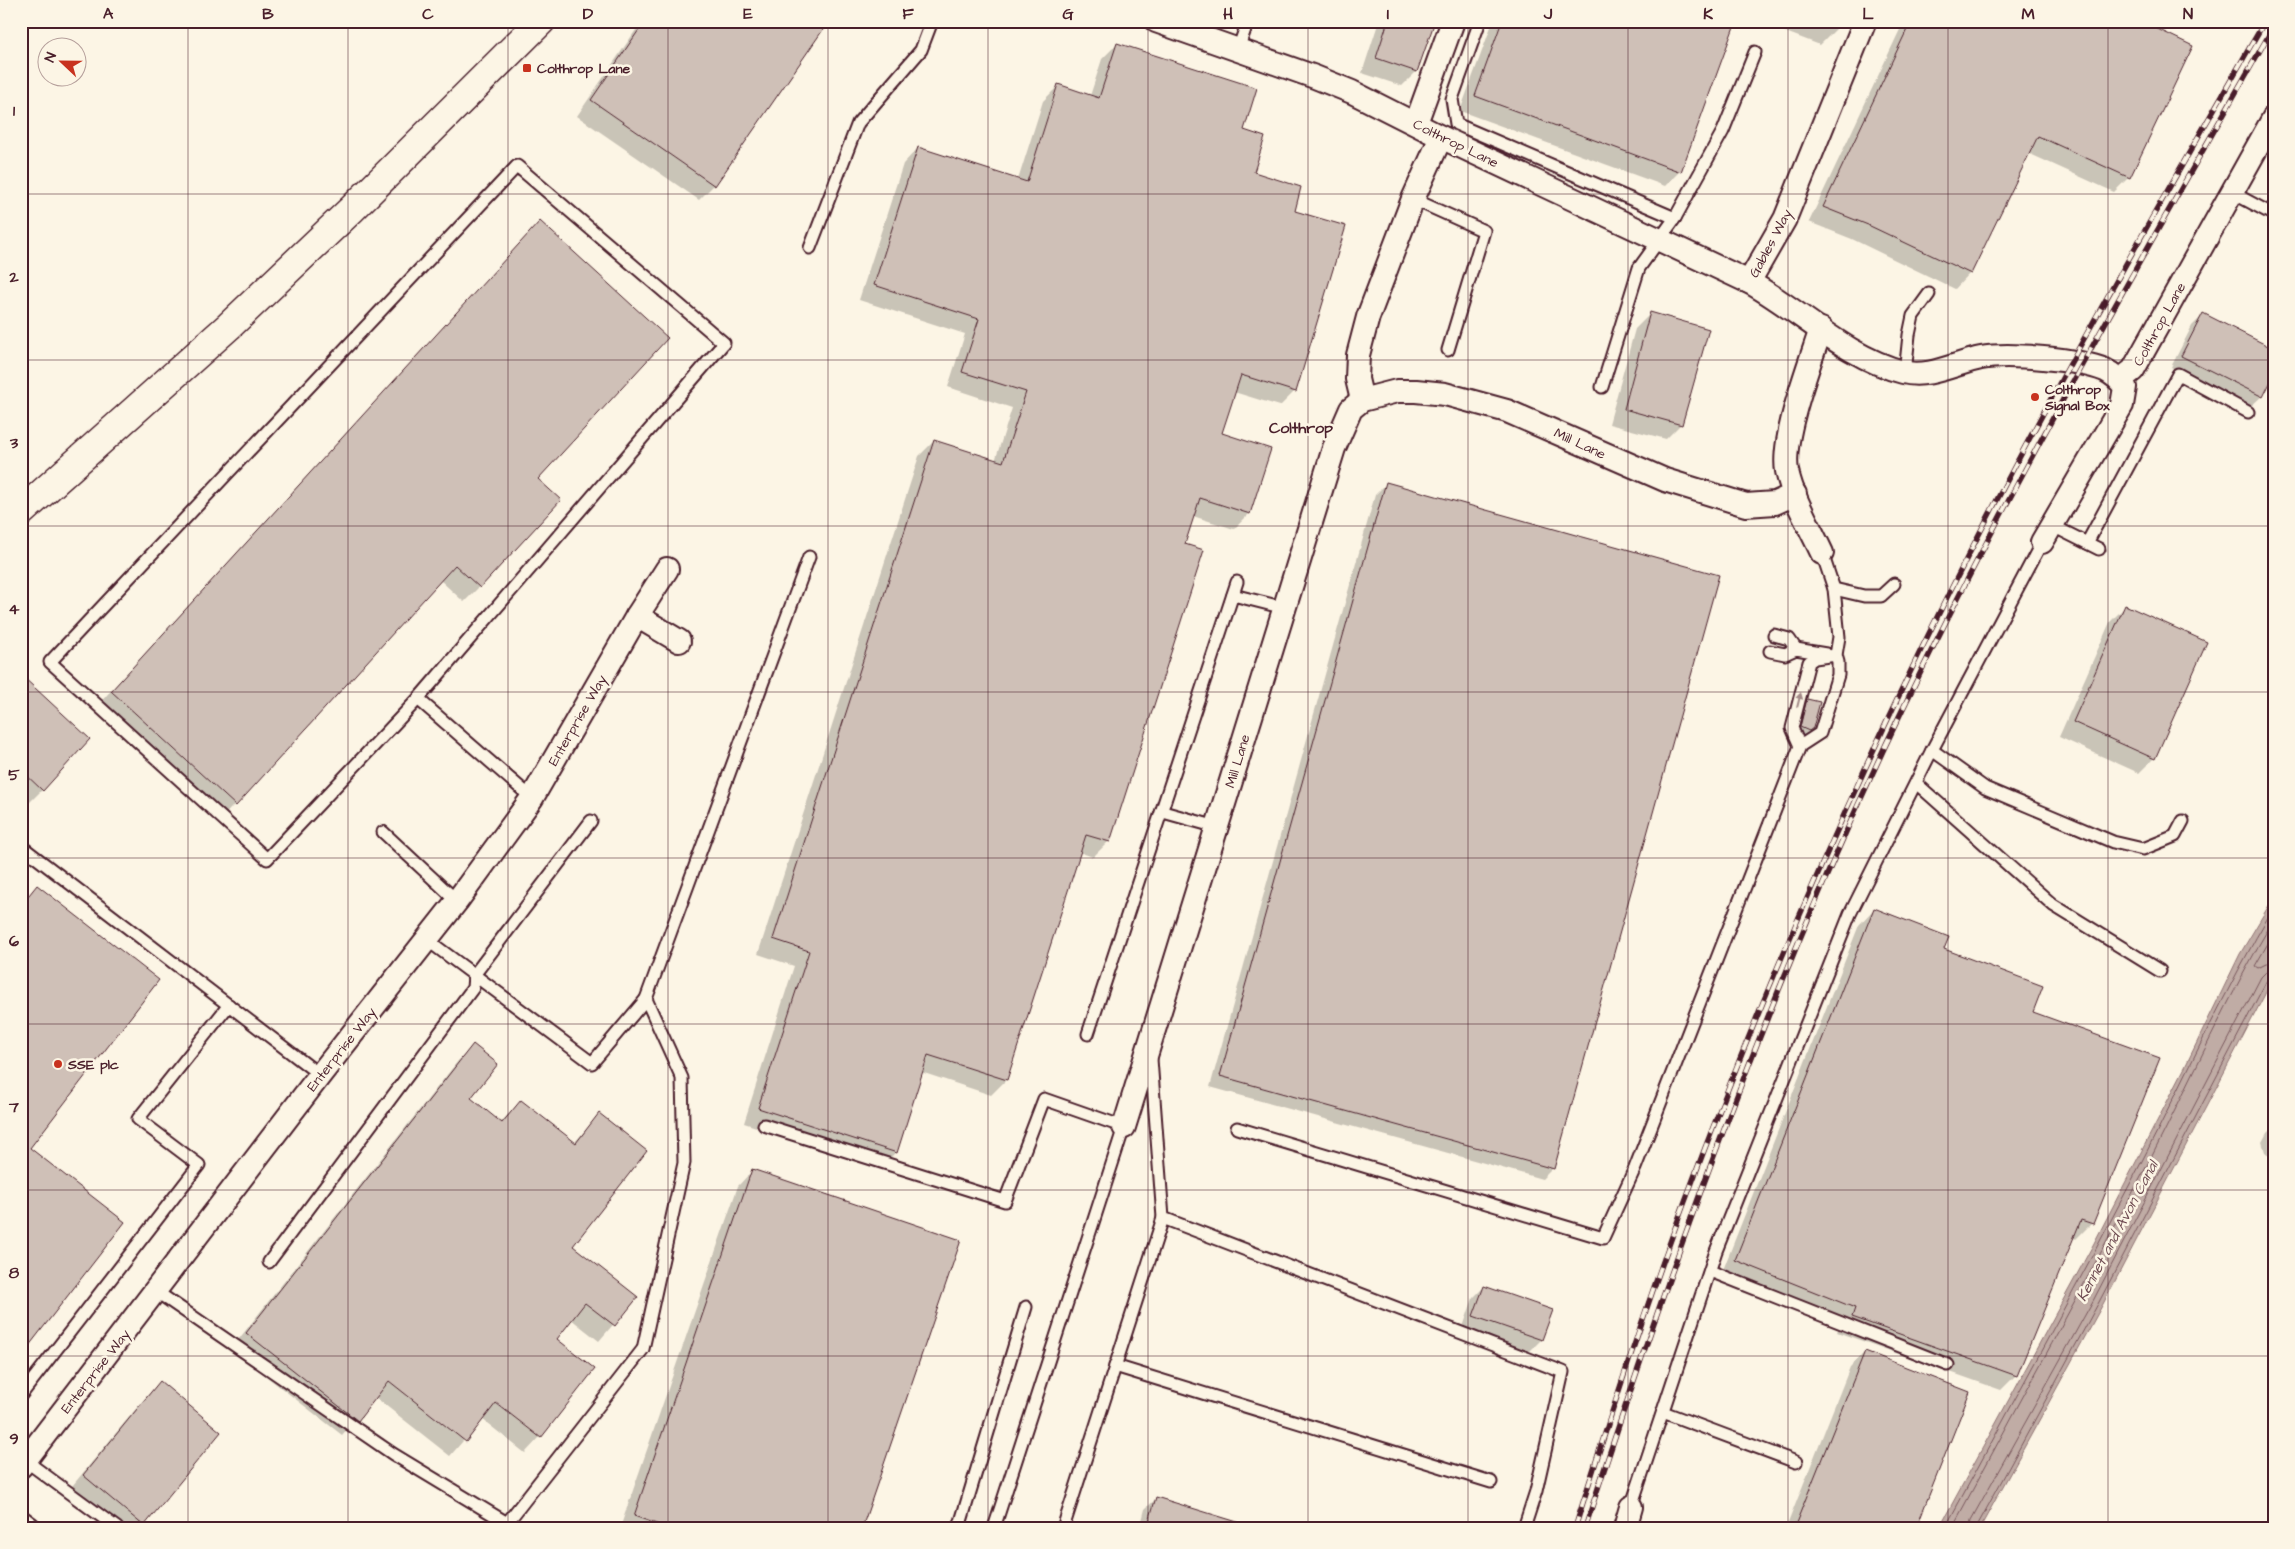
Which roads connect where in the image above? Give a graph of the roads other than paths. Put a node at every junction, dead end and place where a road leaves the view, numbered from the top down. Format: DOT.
graph roads {
  1 [pos="541,21"];
  2 [pos="932,21"];
  3 [pos="1156,21"];
  4 [pos="1248,21"];
  5 [pos="1453,21"];
  6 [pos="1480,21"];
  7 [pos="1865,21"];
  8 [pos="1238,49"];
  9 [pos="1755,52"];
  10 [pos="2274,117"];
  11 [pos="1416,123"];
  12 [pos="1441,137"];
  13 [pos="2233,192"];
  14 [pos="1413,199"];
  15 [pos="2274,215"];
  16 [pos="1675,218"];
  17 [pos="1660,239"];
  18 [pos="810,248"];
  19 [pos="1749,282"];
  20 [pos="1929,294"];
  21 [pos="1821,329"];
  22 [pos="1448,350"];
  23 [pos="1905,373"];
  24 [pos="2120,380"];
  25 [pos="1602,387"];
  26 [pos="1362,400"];
  27 [pos="2248,412"];
  28 [pos="1795,494"];
  29 [pos="21,512"];
  30 [pos="2046,533"];
  31 [pos="2087,543"];
  32 [pos="2099,549"];
  33 [pos="1822,553"];
  34 [pos="809,557"];
  35 [pos="667,569"];
  36 [pos="1237,582"];
  37 [pos="1894,584"];
  38 [pos="1834,589"];
  39 [pos="1233,595"];
  40 [pos="1285,608"];
  41 [pos="637,616"];
  42 [pos="1774,634"];
  43 [pos="679,641"];
  44 [pos="1796,649"];
  45 [pos="1770,651"];
  46 [pos="1836,655"];
  47 [pos="418,699"];
  48 [pos="1800,746"];
  49 [pos="1932,750"];
  50 [pos="1916,783"];
  51 [pos="532,798"];
  52 [pos="1163,812"];
  53 [pos="591,821"];
  54 [pos="2183,821"];
  55 [pos="1217,827"];
  56 [pos="384,832"];
  57 [pos="21,846"];
  58 [pos="457,901"];
  59 [pos="426,939"];
  60 [pos="2160,971"];
  61 [pos="474,974"];
  62 [pos="646,999"];
  63 [pos="229,1005"];
  64 [pos="1088,1034"];
  65 [pos="1150,1040"];
  66 [pos="320,1075"];
  67 [pos="764,1125"];
  68 [pos="1124,1127"];
  69 [pos="1237,1128"];
  70 [pos="1163,1218"];
  71 [pos="269,1262"];
  72 [pos="1710,1271"];
  73 [pos="156,1292"];
  74 [pos="1026,1307"];
  75 [pos="1948,1365"];
  76 [pos="1115,1366"];
  77 [pos="21,1395"];
  78 [pos="1663,1412"];
  79 [pos="1796,1462"];
  80 [pos="24,1464"];
  81 [pos="1491,1482"];
  82 [pos="1628,1518"];
  83 [pos="21,1522"];
  84 [pos="29,1528"];
  85 [pos="117,1528"];
  86 [pos="959,1528"];
  87 [pos="994,1528"];
  88 [pos="1063,1528"];
  89 [pos="1524,1528"];
  1 -- 29 [label="main road"];
  2 -- 18 [label="lane"];
  3 -- 8 [label="street, Colthrop Lane"];
  4 -- 8 [label="lane"];
  5 -- 11 [label="street"];
  6 -- 16 [label="lane"];
  7 -- 19 [label="street, Gables Way"];
  8 -- 11 [label="street, Colthrop Lane"];
  9 -- 16 [label="lane"];
  10 -- 13 [label="street, Colthrop Lane"];
  11 -- 12 [label="street, Colthrop Lane"];
  12 -- 14 [label="street"];
  12 -- 17 [label="street, Colthrop Lane"];
  13 -- 15 [label="lane"];
  13 -- 24 [label="street, Colthrop Lane"];
  14 -- 22 [label="lane"];
  14 -- 26 [label="street"];
  16 -- 17 [label="lane"];
  17 -- 19 [label="street, Colthrop Lane"];
  17 -- 25 [label="lane"];
  19 -- 21 [label="street, Gables Way"];
  20 -- 23 [label="lane"];
  21 -- 23 [label="street"];
  21 -- 28 [label="street"];
  23 -- 24 [label="street"];
  24 -- 30 [label="street"];
  26 -- 28 [label="street, Mill Lane"];
  26 -- 40 [label="street, Mill Lane"];
  27 -- 31 [label="lane"];
  28 -- 33 [label="street"];
  30 -- 31 [label="lane"];
  30 -- 49 [label="lane"];
  31 -- 32 [label="lane"];
  33 -- 38 [label="lane"];
  34 -- 62 [label="lane"];
  35 -- 41 [label="street, Enterprise Way"];
  36 -- 39 [label="lane"];
  37 -- 38 [label="lane"];
  38 -- 46 [label="lane"];
  39 -- 40 [label="lane"];
  39 -- 52 [label="lane"];
  40 -- 55 [label="street, Mill Lane"];
  41 -- 43 [label="street"];
  41 -- 51 [label="street, Enterprise Way"];
  42 -- 44 [label="lane"];
  44 -- 45 [label="lane"];
  44 -- 46 [label="lane"];
  46 -- 48 [label="lane"];
  48 -- 46 [label="lane, one-way"];
  47 -- 47 [label="lane"];
  47 -- 51 [label="lane"];
  48 -- 69 [label="lane"];
  49 -- 50 [label="lane"];
  49 -- 54 [label="lane"];
  50 -- 60 [label="lane"];
  50 -- 72 [label="lane"];
  51 -- 58 [label="street, Enterprise Way"];
  52 -- 55 [label="lane"];
  52 -- 64 [label="lane"];
  53 -- 61 [label="lane"];
  55 -- 65 [label="street, Mill Lane"];
  56 -- 58 [label="lane"];
  57 -- 63 [label="lane"];
  58 -- 59 [label="street, Enterprise Way"];
  59 -- 61 [label="lane"];
  59 -- 66 [label="street, Enterprise Way"];
  61 -- 62 [label="lane"];
  61 -- 71 [label="lane"];
  62 -- 73 [label="lane"];
  63 -- 66 [label="lane"];
  63 -- 77 [label="lane"];
  65 -- 68 [label="street, Mill Lane"];
  65 -- 70 [label="lane"];
  66 -- 73 [label="street, Enterprise Way"];
  67 -- 68 [label="lane"];
  68 -- 87 [label="lane"];
  70 -- 76 [label="lane"];
  70 -- 89 [label="lane"];
  72 -- 75 [label="lane"];
  72 -- 78 [label="lane"];
  73 -- 80 [label="street, Enterprise Way"];
  74 -- 86 [label="lane"];
  76 -- 81 [label="lane"];
  76 -- 88 [label="lane"];
  78 -- 79 [label="lane"];
  78 -- 82 [label="lane"];
  80 -- 85 [label="lane"];
  83 -- 84 [label="street"];
}
